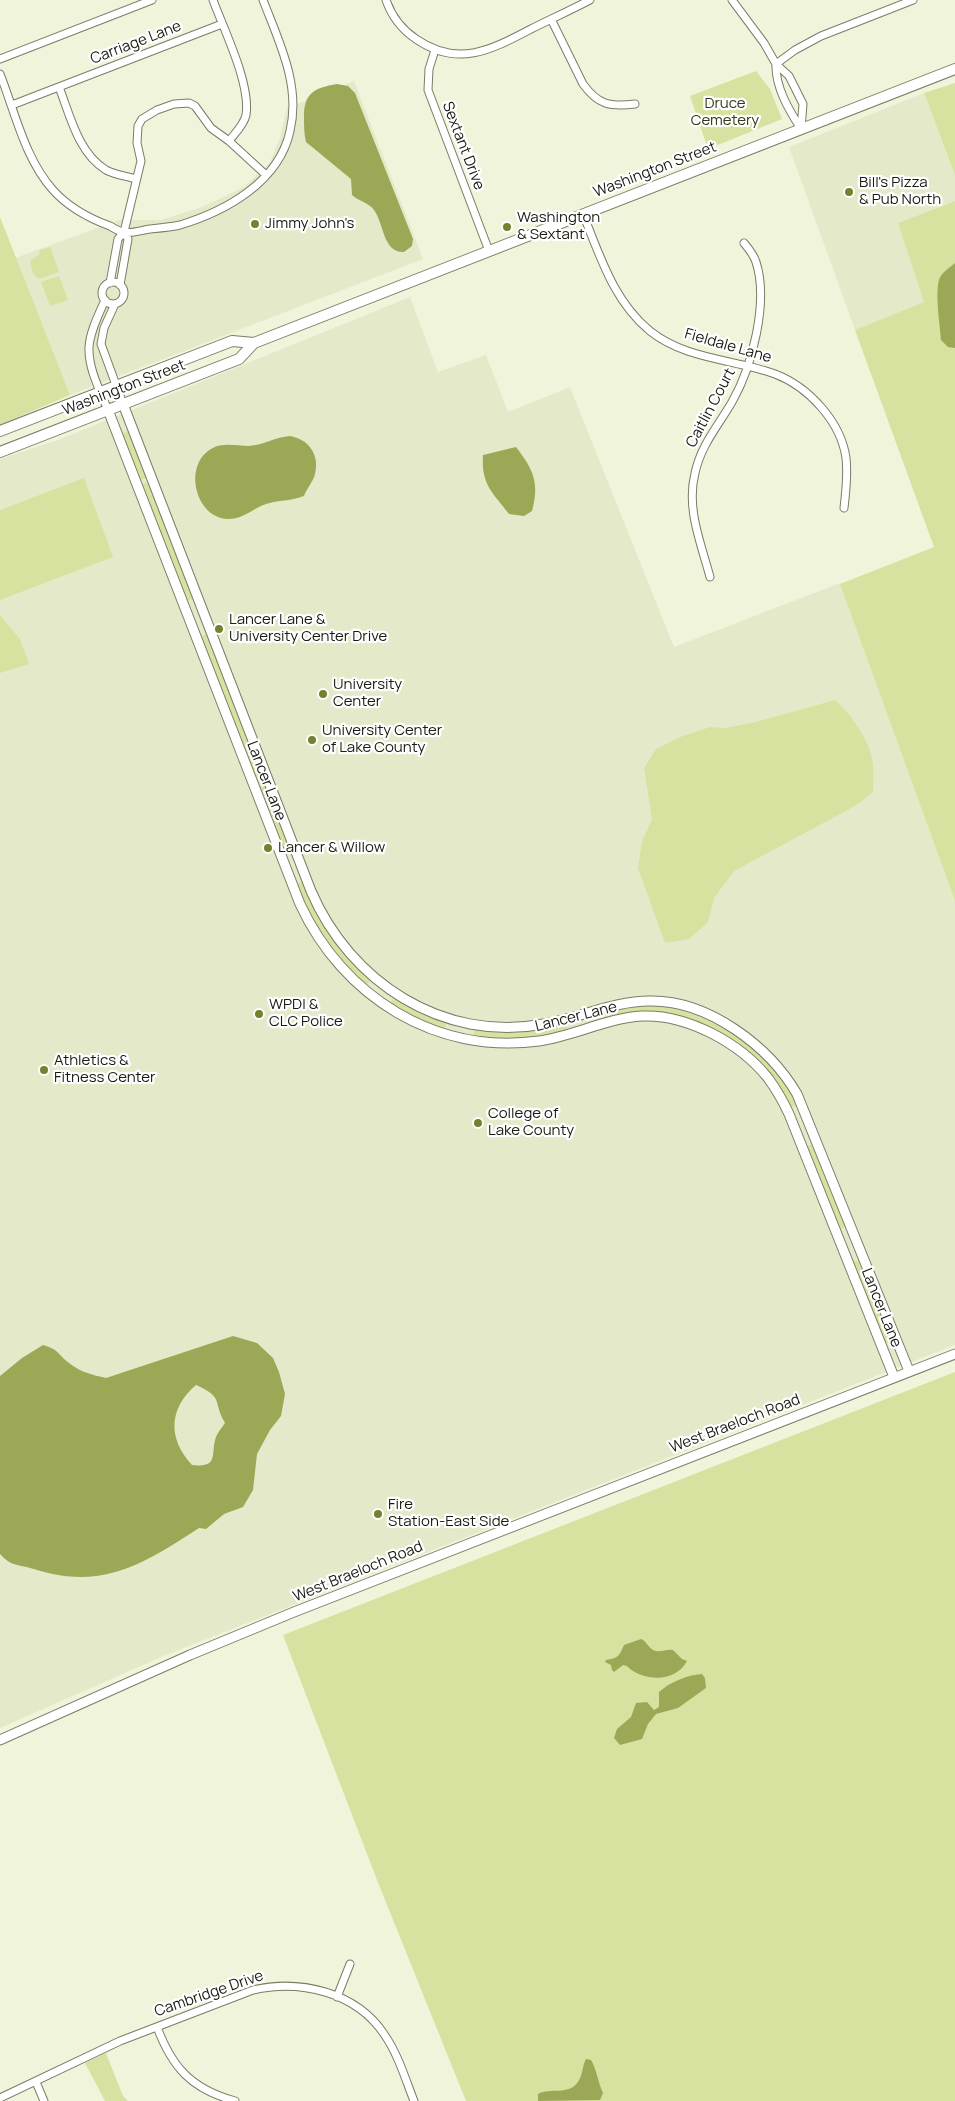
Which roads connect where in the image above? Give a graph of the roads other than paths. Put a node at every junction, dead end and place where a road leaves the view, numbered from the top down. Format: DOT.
graph roads {
  1 [pos="152,0"];
  2 [pos="213,0"];
  3 [pos="263,0"];
  4 [pos="386,0"];
  5 [pos="590,0"];
  6 [pos="732,0"];
  7 [pos="913,0"];
  8 [pos="551,19"];
  9 [pos="222,24"];
  10 [pos="435,50"];
  11 [pos="0,59"];
  12 [pos="776,64"];
  13 [pos="955,68"];
  14 [pos="0,74"];
  15 [pos="59,87"];
  16 [pos="635,104"];
  17 [pos="12,105"];
  18 [pos="801,129"];
  19 [pos="229,141"];
  20 [pos="266,175"];
  21 [pos="136,179"];
  22 [pos="583,214"];
  23 [pos="124,232"];
  24 [pos="744,243"];
  25 [pos="489,250"];
  26 [pos="110,283"];
  27 [pos="120,285"];
  28 [pos="105,300"];
  29 [pos="115,304"];
  30 [pos="254,343"];
  31 [pos="748,368"];
  32 [pos="116,385"];
  33 [pos="100,391"];
  34 [pos="123,404"];
  35 [pos="108,410"];
  36 [pos="0,430"];
  37 [pos="0,452"];
  38 [pos="844,508"];
  39 [pos="710,577"];
  40 [pos="955,1354"];
  41 [pos="909,1371"];
  42 [pos="894,1377"];
  43 [pos="0,1740"];
  44 [pos="350,1964"];
  45 [pos="337,1997"];
  46 [pos="157,2027"];
  47 [pos="36,2082"];
  48 [pos="0,2098"];
  49 [pos="44,2101"];
  50 [pos="234,2101"];
  51 [pos="414,2101"];
  1 -- 11 [label="street"];
  2 -- 9 [label="street"];
  3 -- 20 [label="street"];
  4 -- 10 [label="street"];
  5 -- 8 [label="street"];
  6 -- 12 [label="street"];
  7 -- 12 [label="street"];
  8 -- 10 [label="street"];
  8 -- 16 [label="street"];
  9 -- 15 [label="street, Carriage Lane"];
  9 -- 19 [label="street"];
  10 -- 25 [label="street, Sextant Drive"];
  12 -- 18 [label="street"];
  12 -- 18 [label="street"];
  13 -- 18 [label="main road, Washington Street"];
  14 -- 17 [label="street"];
  15 -- 17 [label="street, Carriage Lane"];
  15 -- 21 [label="street"];
  17 -- 23 [label="street"];
  18 -- 22 [label="main road, Washington Street"];
  19 -- 20 [label="street"];
  19 -- 21 [label="street"];
  20 -- 23 [label="street"];
  21 -- 23 [label="street"];
  22 -- 25 [label="main road, Washington Street"];
  22 -- 31 [label="street, Fieldale Lane"];
  23 -- 26 [label="street, Lancer Lane"];
  23 -- 27 [label="street, Lancer Lane"];
  24 -- 31 [label="street, Caitlin Court"];
  25 -- 30 [label="main road, Washington Street"];
  26 -- 27 [label="street"];
  26 -- 28 [label="street, Lancer Lane"];
  27 -- 29 [label="street, Lancer Lane"];
  28 -- 29 [label="street"];
  28 -- 33 [label="street, Lancer Lane"];
  29 -- 32 [label="street, Lancer Lane"];
  30 -- 32 [label="main road, Washington Street"];
  30 -- 34 [label="main road, Washington Street"];
  31 -- 38 [label="street, Fieldale Lane"];
  31 -- 39 [label="street, Caitlin Court"];
  32 -- 33 [label="main road, Washington Street"];
  32 -- 34 [label="street, Lancer Lane"];
  33 -- 35 [label="street, Lancer Lane"];
  33 -- 36 [label="main road, Washington Street"];
  34 -- 35 [label="main road, Washington Street"];
  34 -- 41 [label="street, Lancer Lane"];
  35 -- 37 [label="main road, Washington Street"];
  35 -- 42 [label="street, Lancer Lane"];
  40 -- 41 [label="street, West Braeloch Road"];
  41 -- 42 [label="street, West Braeloch Road"];
  42 -- 43 [label="street, West Braeloch Road"];
  44 -- 45 [label="street"];
  45 -- 46 [label="street, Cambridge Drive"];
  45 -- 51 [label="street, Cambridge Drive"];
  46 -- 47 [label="street, Cambridge Drive"];
  46 -- 50 [label="street"];
  47 -- 48 [label="street, Cambridge Drive"];
  47 -- 49 [label="street"];
}
